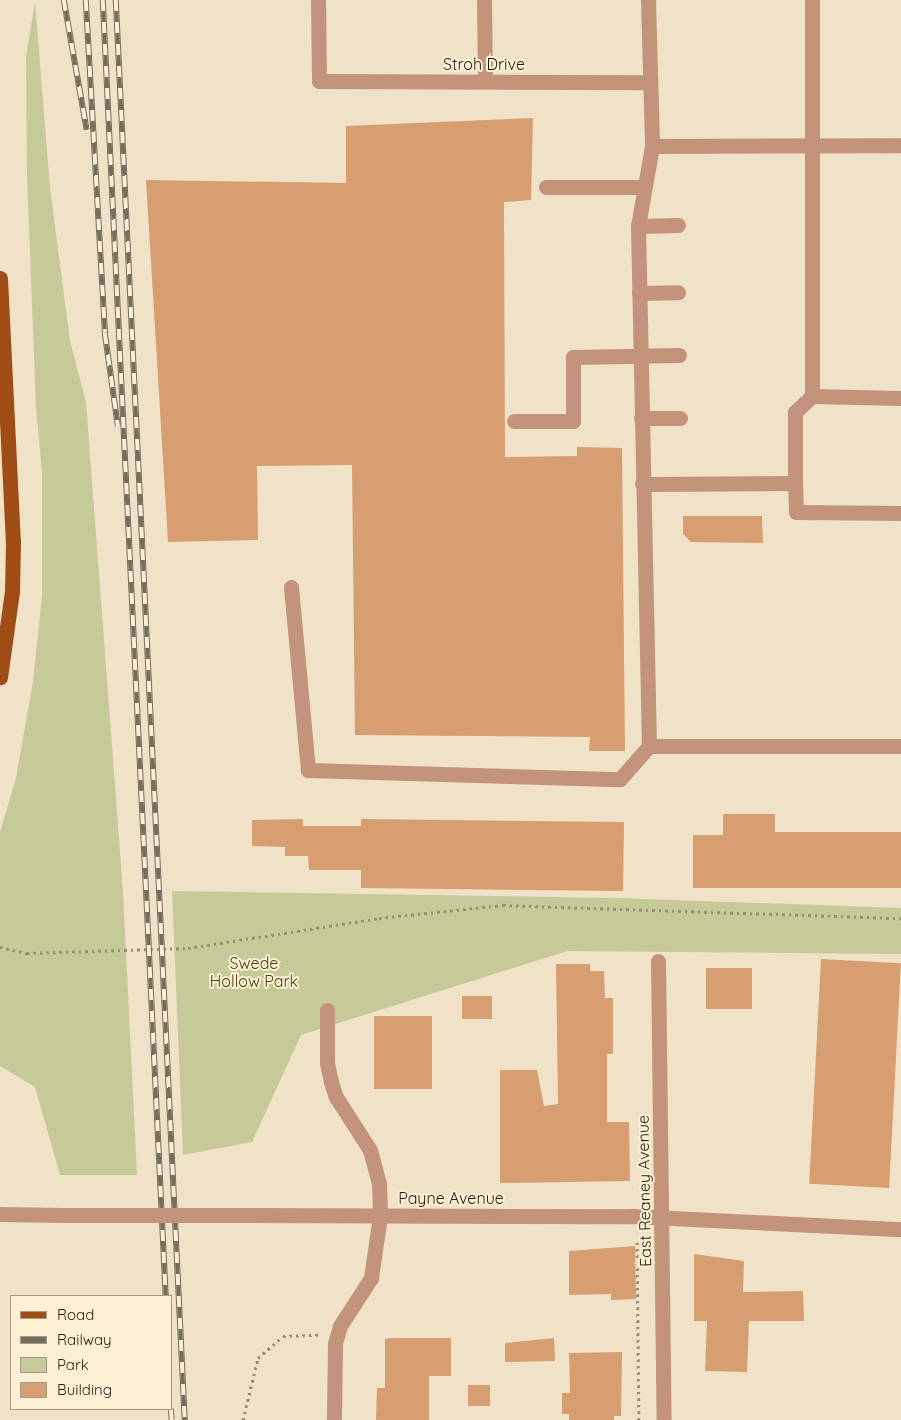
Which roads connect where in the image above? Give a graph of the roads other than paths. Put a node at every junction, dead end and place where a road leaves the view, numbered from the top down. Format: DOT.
graph roads {
  1 [pos="318,0"];
  2 [pos="484,0"];
  3 [pos="648,0"];
  4 [pos="812,0"];
  5 [pos="485,81"];
  6 [pos="650,82"];
  7 [pos="652,146"];
  8 [pos="813,146"];
  9 [pos="901,146"];
  10 [pos="546,187"];
  11 [pos="643,187"];
  12 [pos="678,225"];
  13 [pos="638,226"];
  14 [pos="0,278"];
  15 [pos="640,292"];
  16 [pos="678,292"];
  17 [pos="640,355"];
  18 [pos="679,355"];
  19 [pos="812,396"];
  20 [pos="901,398"];
  21 [pos="641,418"];
  22 [pos="680,418"];
  23 [pos="514,421"];
  24 [pos="795,483"];
  25 [pos="642,484"];
  26 [pos="901,513"];
  27 [pos="291,587"];
  28 [pos="0,677"];
  29 [pos="649,746"];
  30 [pos="901,746"];
  31 [pos="658,961"];
  32 [pos="327,1010"];
  33 [pos="0,1214"];
  34 [pos="380,1216"];
  35 [pos="662,1217"];
  36 [pos="901,1229"];
  37 [pos="334,1420"];
  38 [pos="664,1420"];
  1 -- 5 [label="street, Stroh Drive"];
  2 -- 5 [label="street"];
  3 -- 6 [label="street"];
  4 -- 8 [label="street"];
  5 -- 6 [label="street, Stroh Drive"];
  6 -- 7 [label="street"];
  7 -- 8 [label="street"];
  7 -- 11 [label="street"];
  8 -- 9 [label="street"];
  8 -- 19 [label="street"];
  10 -- 11 [label="street"];
  11 -- 13 [label="street"];
  12 -- 13 [label="street"];
  13 -- 15 [label="street"];
  14 -- 28 [label="main road"];
  15 -- 16 [label="street"];
  15 -- 17 [label="street"];
  17 -- 18 [label="street"];
  17 -- 21 [label="street"];
  17 -- 23 [label="street"];
  19 -- 20 [label="street"];
  19 -- 24 [label="street"];
  21 -- 22 [label="street"];
  21 -- 25 [label="street"];
  24 -- 25 [label="street"];
  24 -- 26 [label="street"];
  25 -- 29 [label="street"];
  27 -- 29 [label="street"];
  29 -- 30 [label="street"];
  31 -- 35 [label="street, East Reaney Avenue"];
  32 -- 34 [label="street"];
  33 -- 34 [label="street, Payne Avenue, bridge"];
  34 -- 35 [label="street, Payne Avenue"];
  34 -- 37 [label="street"];
  35 -- 36 [label="street, Payne Avenue"];
  35 -- 38 [label="street, East Reaney Avenue"];
}
